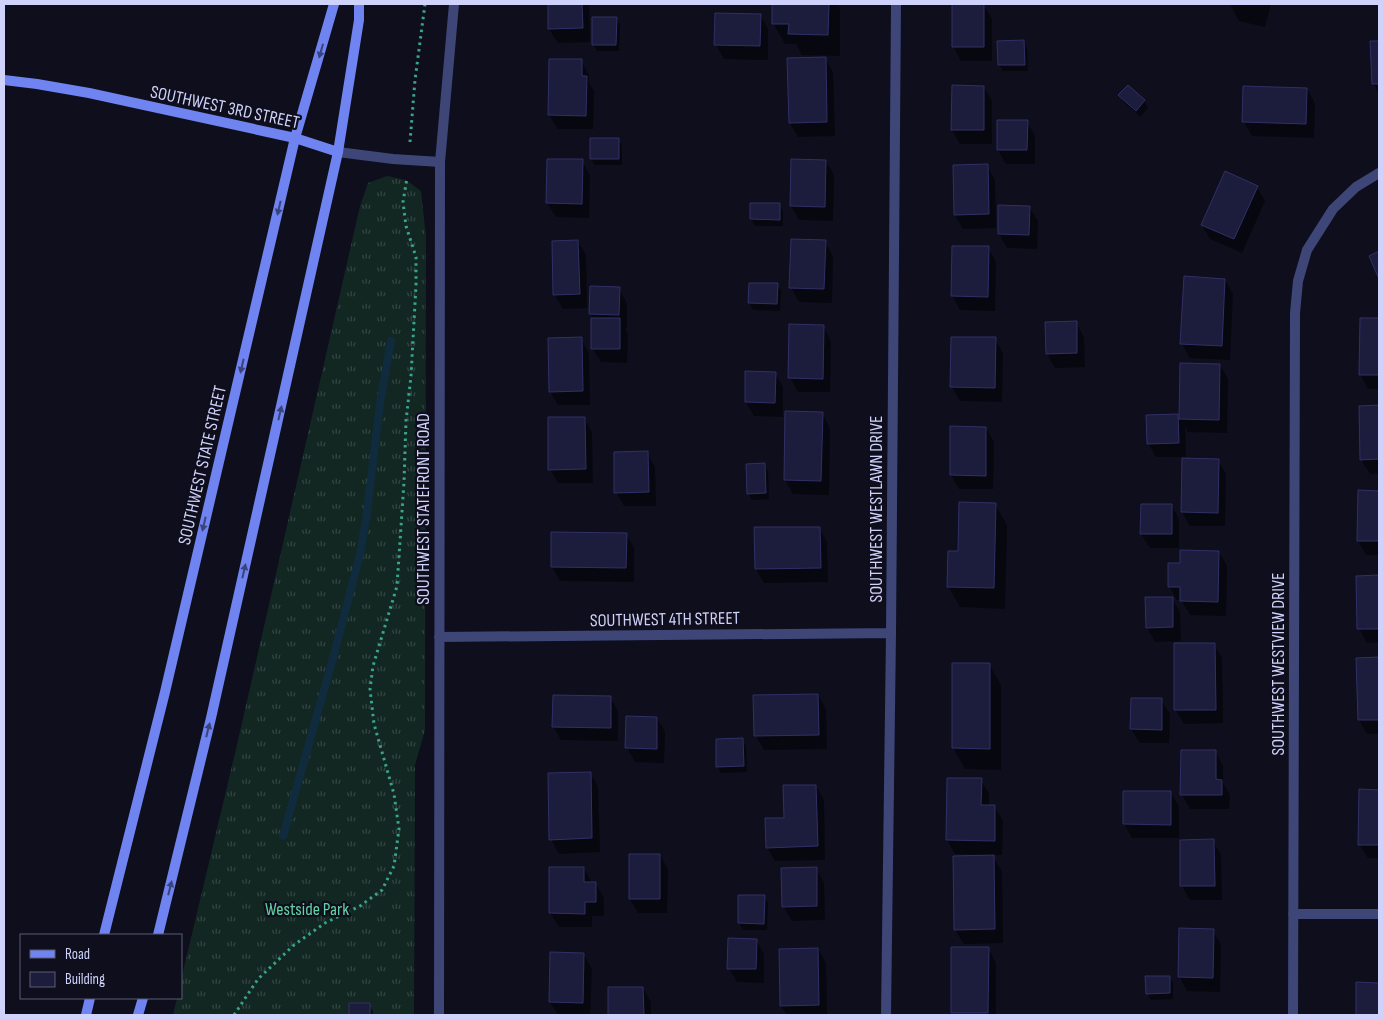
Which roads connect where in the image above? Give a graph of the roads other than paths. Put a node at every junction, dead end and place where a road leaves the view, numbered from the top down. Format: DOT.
graph roads {
  1 [pos="334,4"];
  2 [pos="359,4"];
  3 [pos="454,4"];
  4 [pos="896,4"];
  5 [pos="4,80"];
  6 [pos="295,138"];
  7 [pos="338,152"];
  8 [pos="440,162"];
  9 [pos="1379,173"];
  10 [pos="891,633"];
  11 [pos="439,637"];
  12 [pos="1293,914"];
  13 [pos="1379,914"];
  14 [pos="104,934"];
  15 [pos="158,934"];
  16 [pos="90,999"];
  17 [pos="143,999"];
  18 [pos="86,1015"];
  19 [pos="138,1015"];
  20 [pos="439,1015"];
  21 [pos="886,1015"];
  22 [pos="1293,1015"];
  1 -- 6 [label="main road, SOUTHWEST STATE STREET, one-way"];
  2 -- 7 [label="main road"];
  3 -- 8 [label="street, SOUTHWEST STATEFRONT ROAD"];
  4 -- 10 [label="street, SOUTHWEST WESTLAWN DRIVE"];
  5 -- 6 [label="main road, SOUTHWEST 3RD STREET"];
  6 -- 7 [label="main road, SOUTHWEST 3RD STREET"];
  6 -- 14 [label="main road, SOUTHWEST STATE STREET, one-way"];
  7 -- 8 [label="street, SOUTHWEST 3RD STREET"];
  15 -- 7 [label="main road, one-way"];
  8 -- 11 [label="street, SOUTHWEST STATEFRONT ROAD"];
  9 -- 12 [label="street, SOUTHWEST WESTVIEW DRIVE"];
  10 -- 11 [label="street, SOUTHWEST 4TH STREET"];
  10 -- 21 [label="street, SOUTHWEST WESTLAWN DRIVE"];
  11 -- 20 [label="street, SOUTHWEST STATEFRONT ROAD"];
  12 -- 13 [label="street"];
  12 -- 22 [label="street, SOUTHWEST WESTVIEW DRIVE"];
  16 -- 18 [label="main road"];
  17 -- 19 [label="main road"];
}
